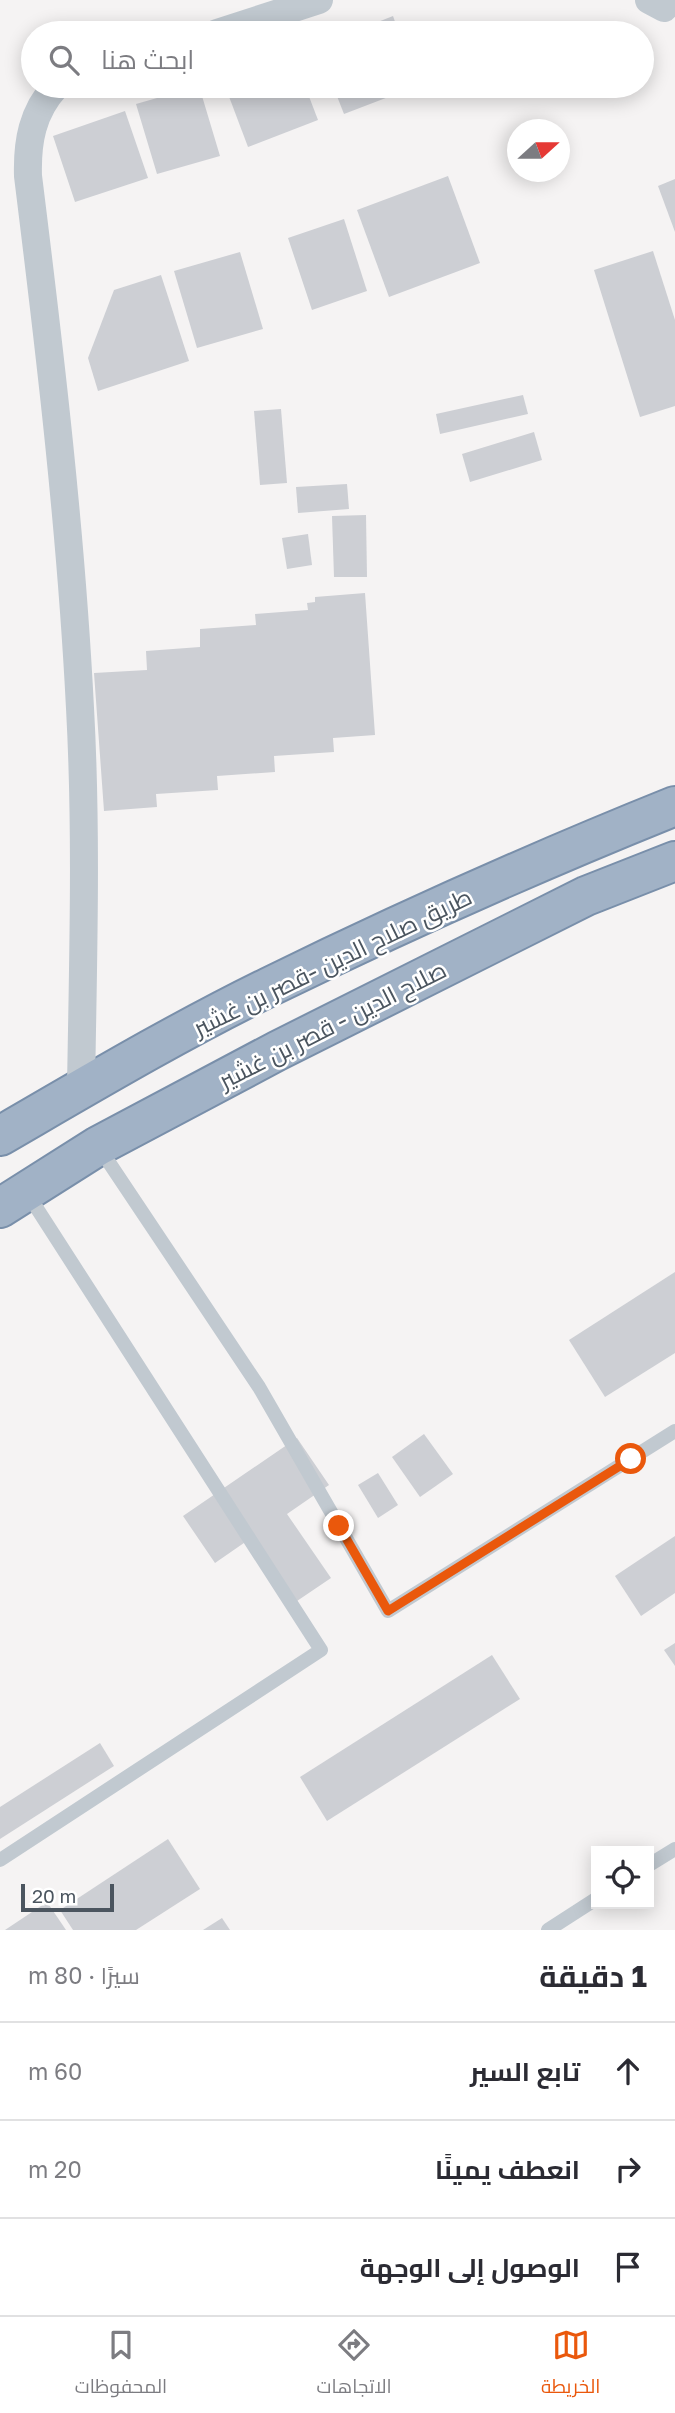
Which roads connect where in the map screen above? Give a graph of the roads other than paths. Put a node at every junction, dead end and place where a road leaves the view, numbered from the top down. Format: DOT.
graph roads {
  1 [pos="319,0"];
  2 [pos="254,21"];
  3 [pos="45,98"];
  4 [pos="675,806"];
  5 [pos="675,861"];
  6 [pos="81,1088"];
  7 [pos="0,1136"];
  8 [pos="98,1146"];
  9 [pos="13,1200"];
  10 [pos="675,1431"];
  11 [pos="675,1849"];
  12 [pos="0,1860"];
  13 [pos="654,1863"];
  14 [pos="591,1902"];
  15 [pos="548,1930"];
  1 -- 2 [label="street"];
  3 -- 6 [label="street"];
  4 -- 6 [label="highway, طريق صلاح الدين -قصر بن غشير"];
  5 -- 8 [label="highway, صلاح الدين - قصر بن غشير"];
  6 -- 7 [label="highway, طريق صلاح الدين -قصر بن غشير"];
  8 -- 9 [label="highway, صلاح الدين - قصر بن غشير"];
  8 -- 10 [label="lane"];
  9 -- 12 [label="lane"];
  11 -- 13 [label="lane"];
  14 -- 15 [label="lane"];
}
